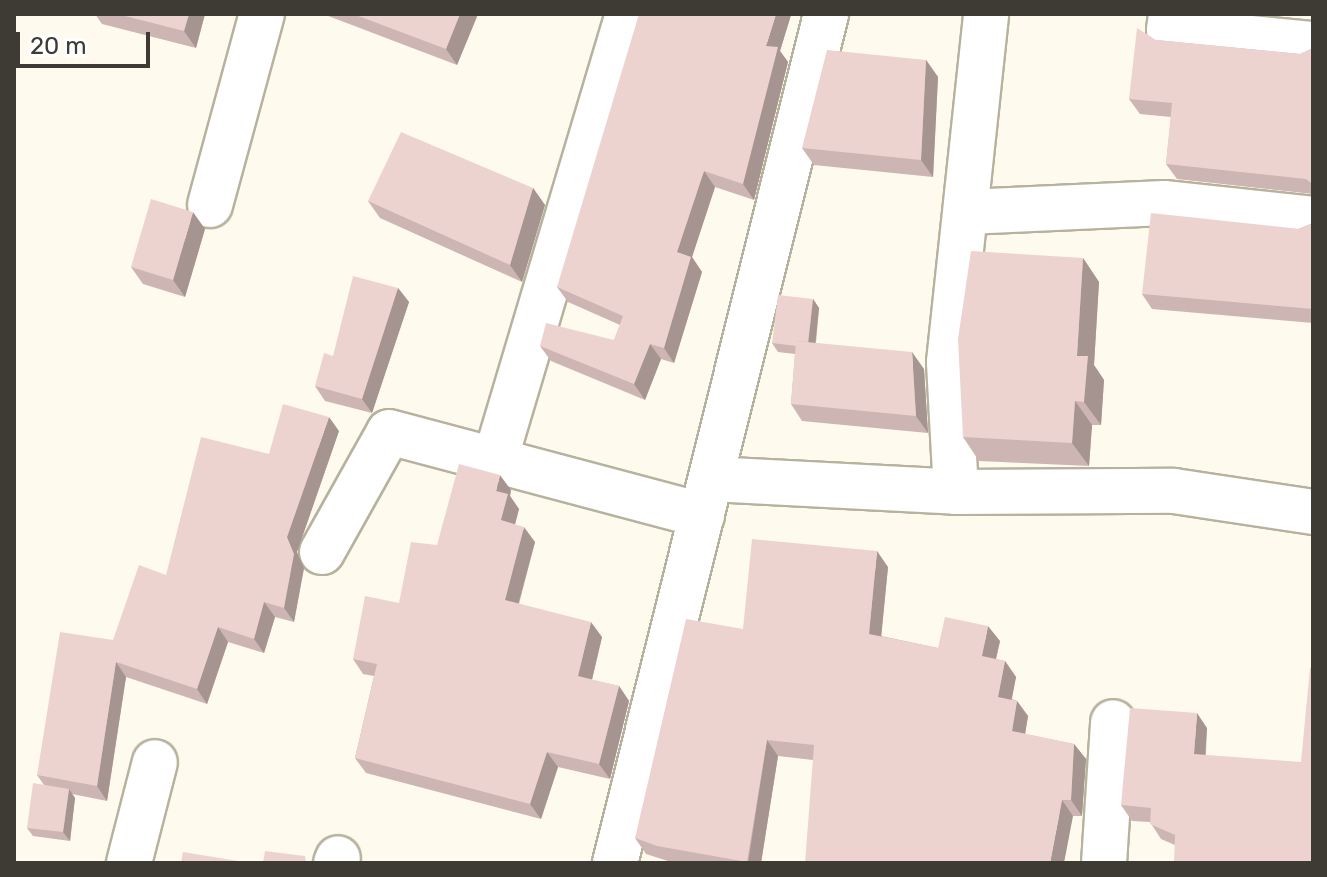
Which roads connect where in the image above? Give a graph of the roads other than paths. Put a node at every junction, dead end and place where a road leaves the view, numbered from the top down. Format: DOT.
graph roads {
  1 [pos="262,14"];
  2 [pos="628,14"];
  3 [pos="826,14"];
  4 [pos="986,14"];
  5 [pos="1171,14"];
  6 [pos="1313,44"];
  7 [pos="210,205"];
  8 [pos="967,212"];
  9 [pos="1313,219"];
  10 [pos="495,460"];
  11 [pos="956,492"];
  12 [pos="706,497"];
  13 [pos="1313,512"];
  14 [pos="322,552"];
  15 [pos="1113,722"];
  16 [pos="155,762"];
  17 [pos="129,863"];
  18 [pos="615,863"];
  19 [pos="1104,863"];
  1 -- 7 [label="street"];
  2 -- 10 [label="street"];
  3 -- 12 [label="street"];
  4 -- 8 [label="street"];
  5 -- 6 [label="street"];
  8 -- 9 [label="street"];
  8 -- 11 [label="street"];
  10 -- 12 [label="street"];
  10 -- 14 [label="street"];
  11 -- 12 [label="street"];
  11 -- 13 [label="street"];
  12 -- 18 [label="street"];
  15 -- 19 [label="street"];
  16 -- 17 [label="street"];
}
